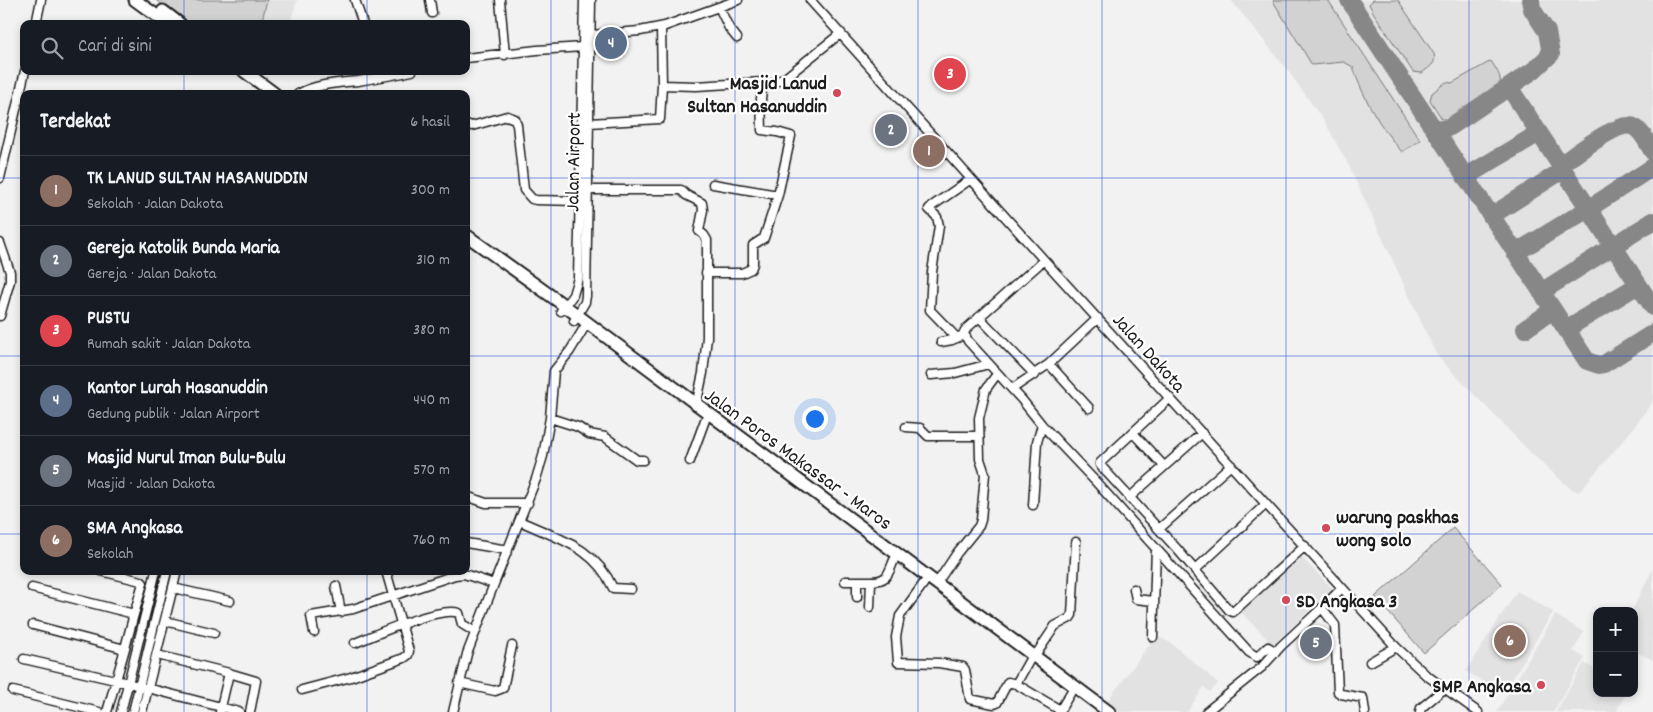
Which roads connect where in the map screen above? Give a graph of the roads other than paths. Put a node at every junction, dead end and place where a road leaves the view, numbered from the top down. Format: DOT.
graph roads {
  1 [pos="41,0"];
  2 [pos="135,0"];
  3 [pos="148,0"];
  4 [pos="355,0"];
  5 [pos="430,0"];
  6 [pos="500,0"];
  7 [pos="584,0"];
  8 [pos="591,0"];
  9 [pos="738,0"];
  10 [pos="810,0"];
  11 [pos="719,7"];
  12 [pos="432,13"];
  13 [pos="37,20"];
  14 [pos="162,20"];
  15 [pos="175,20"];
  16 [pos="362,20"];
  17 [pos="661,27"];
  18 [pos="841,33"];
  19 [pos="591,35"];
  20 [pos="737,38"];
  21 [pos="583,47"];
  22 [pos="504,55"];
  23 [pos="470,58"];
  24 [pos="586,62"];
  25 [pos="24,75"];
  26 [pos="239,75"];
  27 [pos="249,75"];
  28 [pos="359,75"];
  29 [pos="389,75"];
  30 [pos="360,80"];
  31 [pos="763,82"];
  32 [pos="662,85"];
  33 [pos="21,90"];
  34 [pos="259,90"];
  35 [pos="270,90"];
  36 [pos="307,90"];
  37 [pos="20,92"];
  38 [pos="589,123"];
  39 [pos="470,125"];
  40 [pos="0,178"];
  41 [pos="971,179"];
  42 [pos="713,184"];
  43 [pos="588,190"];
  44 [pos="778,195"];
  45 [pos="579,201"];
  46 [pos="470,238"];
  47 [pos="0,243"];
  48 [pos="470,245"];
  49 [pos="582,253"];
  50 [pos="1044,260"];
  51 [pos="706,273"];
  52 [pos="563,309"];
  53 [pos="0,316"];
  54 [pos="979,317"];
  55 [pos="1098,318"];
  56 [pos="576,319"];
  57 [pos="584,328"];
  58 [pos="961,335"];
  59 [pos="941,342"];
  60 [pos="989,364"];
  61 [pos="1049,364"];
  62 [pos="997,374"];
  63 [pos="931,375"];
  64 [pos="1035,375"];
  65 [pos="1012,389"];
  66 [pos="1170,398"];
  67 [pos="696,406"];
  68 [pos="1090,408"];
  69 [pos="550,418"];
  70 [pos="705,420"];
  71 [pos="1042,425"];
  72 [pos="906,427"];
  73 [pos="1133,433"];
  74 [pos="1202,433"];
  75 [pos="978,436"];
  76 [pos="643,460"];
  77 [pos="690,461"];
  78 [pos="1231,465"];
  79 [pos="1164,466"];
  80 [pos="470,497"];
  81 [pos="1129,498"];
  82 [pos="528,503"];
  83 [pos="1266,504"];
  84 [pos="1033,505"];
  85 [pos="520,521"];
  86 [pos="1158,529"];
  87 [pos="1076,542"];
  88 [pos="470,544"];
  89 [pos="1305,546"];
  90 [pos="1156,548"];
  91 [pos="508,550"];
  92 [pos="894,560"];
  93 [pos="912,570"];
  94 [pos="1195,570"];
  95 [pos="117,575"];
  96 [pos="155,575"];
  97 [pos="166,575"];
  98 [pos="176,575"];
  99 [pos="387,575"];
  100 [pos="458,575"];
  101 [pos="464,575"];
  102 [pos="845,581"];
  103 [pos="858,581"];
  104 [pos="871,581"];
  105 [pos="924,583"];
  106 [pos="937,583"];
  107 [pos="494,584"];
  108 [pos="336,586"];
  109 [pos="32,588"];
  110 [pos="173,588"];
  111 [pos="1342,588"];
  112 [pos="631,589"];
  113 [pos="1134,589"];
  114 [pos="392,596"];
  115 [pos="857,597"];
  116 [pos="230,601"];
  117 [pos="1153,601"];
  118 [pos="870,607"];
  119 [pos="1322,608"];
  120 [pos="341,612"];
  121 [pos="134,618"];
  122 [pos="165,622"];
  123 [pos="32,624"];
  124 [pos="402,625"];
  125 [pos="314,632"];
  126 [pos="476,632"];
  127 [pos="214,633"];
  128 [pos="1153,637"];
  129 [pos="354,642"];
  130 [pos="512,646"];
  131 [pos="1396,647"];
  132 [pos="124,652"];
  133 [pos="1276,652"];
  134 [pos="157,654"];
  135 [pos="24,659"];
  136 [pos="1032,659"];
  137 [pos="1370,662"];
  138 [pos="229,673"];
  139 [pos="115,680"];
  140 [pos="128,683"];
  141 [pos="459,683"];
  142 [pos="1016,684"];
  143 [pos="139,686"];
  144 [pos="148,688"];
  145 [pos="1444,689"];
  146 [pos="302,690"];
  147 [pos="12,691"];
  148 [pos="1071,692"];
  149 [pos="1468,709"];
  150 [pos="220,710"];
  151 [pos="1060,711"];
  152 [pos="99,712"];
  153 [pos="107,712"];
  154 [pos="120,712"];
  155 [pos="133,712"];
  156 [pos="142,712"];
  157 [pos="238,712"];
  158 [pos="250,712"];
  159 [pos="453,712"];
  160 [pos="1098,712"];
  161 [pos="1110,712"];
  162 [pos="1206,712"];
  163 [pos="1365,712"];
  164 [pos="1420,712"];
  165 [pos="1478,712"];
  1 -- 13 [label="street"];
  2 -- 14 [label="highway"];
  3 -- 15 [label="highway"];
  4 -- 16 [label="street"];
  5 -- 12 [label="street"];
  6 -- 22 [label="street"];
  7 -- 21 [label="street, Jalan Airport"];
  8 -- 19 [label="street, Jalan Airport"];
  9 -- 11 [label="street"];
  10 -- 18 [label="street, Jalan Dakota"];
  11 -- 17 [label="street"];
  11 -- 20 [label="street"];
  17 -- 19 [label="street"];
  17 -- 32 [label="street"];
  18 -- 31 [label="street"];
  18 -- 41 [label="street, Jalan Dakota"];
  19 -- 24 [label="street, Jalan Airport"];
  21 -- 22 [label="street"];
  21 -- 24 [label="street, Jalan Airport"];
  22 -- 23 [label="street"];
  24 -- 38 [label="street, Jalan Airport"];
  24 -- 45 [label="street, Jalan Airport"];
  25 -- 33 [label="street"];
  26 -- 34 [label="highway"];
  27 -- 35 [label="highway"];
  28 -- 30 [label="street"];
  29 -- 30 [label="street"];
  30 -- 36 [label="street"];
  31 -- 32 [label="street"];
  31 -- 44 [label="street"];
  32 -- 38 [label="street"];
  37 -- 40 [label="street"];
  38 -- 43 [label="street, Jalan Airport"];
  39 -- 45 [label="street"];
  41 -- 50 [label="street, Jalan Dakota"];
  41 -- 58 [label="street"];
  42 -- 44 [label="street"];
  43 -- 49 [label="street, Jalan Airport"];
  43 -- 51 [label="street"];
  44 -- 51 [label="street"];
  45 -- 49 [label="street, Jalan Airport"];
  46 -- 52 [label="highway, Jalan Poros Makassar - Maros"];
  47 -- 53 [label="street"];
  48 -- 52 [label="highway, Jalan Poros Makassar - Maros"];
  49 -- 52 [label="street, Jalan Airport"];
  49 -- 56 [label="street, Jalan Airport"];
  50 -- 54 [label="street"];
  50 -- 55 [label="street, Jalan Dakota"];
  51 -- 67 [label="street"];
  52 -- 56 [label="highway, Jalan Poros Makassar - Maros"];
  54 -- 58 [label="street"];
  54 -- 64 [label="street"];
  55 -- 61 [label="street"];
  55 -- 66 [label="street, Jalan Dakota"];
  56 -- 57 [label="highway, Jalan Poros Makassar - Maros"];
  56 -- 67 [label="highway, Jalan Poros Makassar - Maros"];
  57 -- 69 [label="street"];
  57 -- 70 [label="highway, Jalan Poros Makassar - Maros"];
  58 -- 59 [label="street"];
  58 -- 60 [label="street"];
  60 -- 62 [label="street"];
  60 -- 63 [label="street"];
  61 -- 64 [label="street"];
  61 -- 68 [label="street"];
  62 -- 65 [label="street"];
  62 -- 75 [label="street"];
  64 -- 65 [label="street"];
  65 -- 71 [label="street"];
  66 -- 73 [label="street"];
  66 -- 74 [label="street, Jalan Dakota"];
  67 -- 93 [label="highway, Jalan Poros Makassar - Maros"];
  69 -- 76 [label="street"];
  69 -- 82 [label="street"];
  70 -- 77 [label="street"];
  70 -- 92 [label="highway, Jalan Poros Makassar - Maros"];
  71 -- 84 [label="street"];
  71 -- 90 [label="street"];
  72 -- 75 [label="street"];
  73 -- 79 [label="street"];
  73 -- 81 [label="street"];
  74 -- 78 [label="street, Jalan Dakota"];
  74 -- 79 [label="street"];
  75 -- 106 [label="street"];
  78 -- 83 [label="street, Jalan Dakota"];
  78 -- 86 [label="street"];
  79 -- 81 [label="street"];
  80 -- 82 [label="street"];
  81 -- 86 [label="street"];
  82 -- 85 [label="street"];
  83 -- 89 [label="street, Jalan Dakota"];
  83 -- 94 [label="street"];
  85 -- 91 [label="street"];
  85 -- 112 [label="street"];
  86 -- 94 [label="street"];
  87 -- 136 [label="street"];
  88 -- 91 [label="street"];
  89 -- 94 [label="street"];
  89 -- 111 [label="street, Jalan Dakota"];
  90 -- 117 [label="street"];
  90 -- 133 [label="street"];
  91 -- 107 [label="street"];
  92 -- 93 [label="highway, Jalan Poros Makassar - Maros"];
  92 -- 104 [label="street"];
  93 -- 105 [label="highway, Jalan Poros Makassar - Maros"];
  93 -- 106 [label="highway, Jalan Poros Makassar - Maros"];
  95 -- 121 [label="street"];
  96 -- 140 [label="street"];
  97 -- 143 [label="street"];
  98 -- 110 [label="street"];
  99 -- 114 [label="street"];
  100 -- 114 [label="street"];
  101 -- 107 [label="street"];
  102 -- 103 [label="street"];
  103 -- 104 [label="street"];
  103 -- 115 [label="street"];
  104 -- 118 [label="street"];
  105 -- 136 [label="highway, Jalan Poros Makassar - Maros"];
  105 -- 142 [label="street"];
  106 -- 136 [label="highway, Jalan Poros Makassar - Maros"];
  107 -- 126 [label="street"];
  108 -- 120 [label="street"];
  109 -- 121 [label="street"];
  110 -- 116 [label="street"];
  110 -- 122 [label="street"];
  111 -- 119 [label="street"];
  111 -- 131 [label="street, Jalan Dakota"];
  113 -- 117 [label="street"];
  114 -- 120 [label="street"];
  114 -- 124 [label="street"];
  117 -- 128 [label="street"];
  119 -- 133 [label="street"];
  119 -- 163 [label="street"];
  120 -- 125 [label="street"];
  121 -- 132 [label="street"];
  122 -- 127 [label="street"];
  122 -- 134 [label="street"];
  123 -- 132 [label="street"];
  124 -- 126 [label="street"];
  124 -- 129 [label="street"];
  124 -- 146 [label="street"];
  126 -- 141 [label="street"];
  130 -- 141 [label="street"];
  131 -- 137 [label="street"];
  131 -- 145 [label="street, Jalan Dakota"];
  132 -- 139 [label="street"];
  133 -- 162 [label="street"];
  134 -- 138 [label="street"];
  134 -- 144 [label="street"];
  135 -- 139 [label="street"];
  136 -- 142 [label="street"];
  136 -- 148 [label="highway, Jalan Poros Makassar - Maros"];
  136 -- 161 [label="highway, Jalan Poros Makassar - Maros"];
  138 -- 150 [label="street"];
  138 -- 158 [label="street"];
  139 -- 140 [label="street"];
  139 -- 153 [label="street"];
  140 -- 143 [label="street"];
  140 -- 154 [label="street"];
  141 -- 159 [label="street"];
  142 -- 151 [label="street"];
  143 -- 144 [label="street"];
  143 -- 155 [label="street"];
  144 -- 150 [label="street"];
  144 -- 156 [label="street"];
  145 -- 149 [label="street, Jalan Dakota"];
  145 -- 164 [label="street"];
  147 -- 152 [label="street"];
  148 -- 151 [label="street"];
  148 -- 160 [label="highway, Jalan Poros Makassar - Maros"];
  149 -- 165 [label="street, Jalan Dakota"];
  150 -- 157 [label="street"];
}
